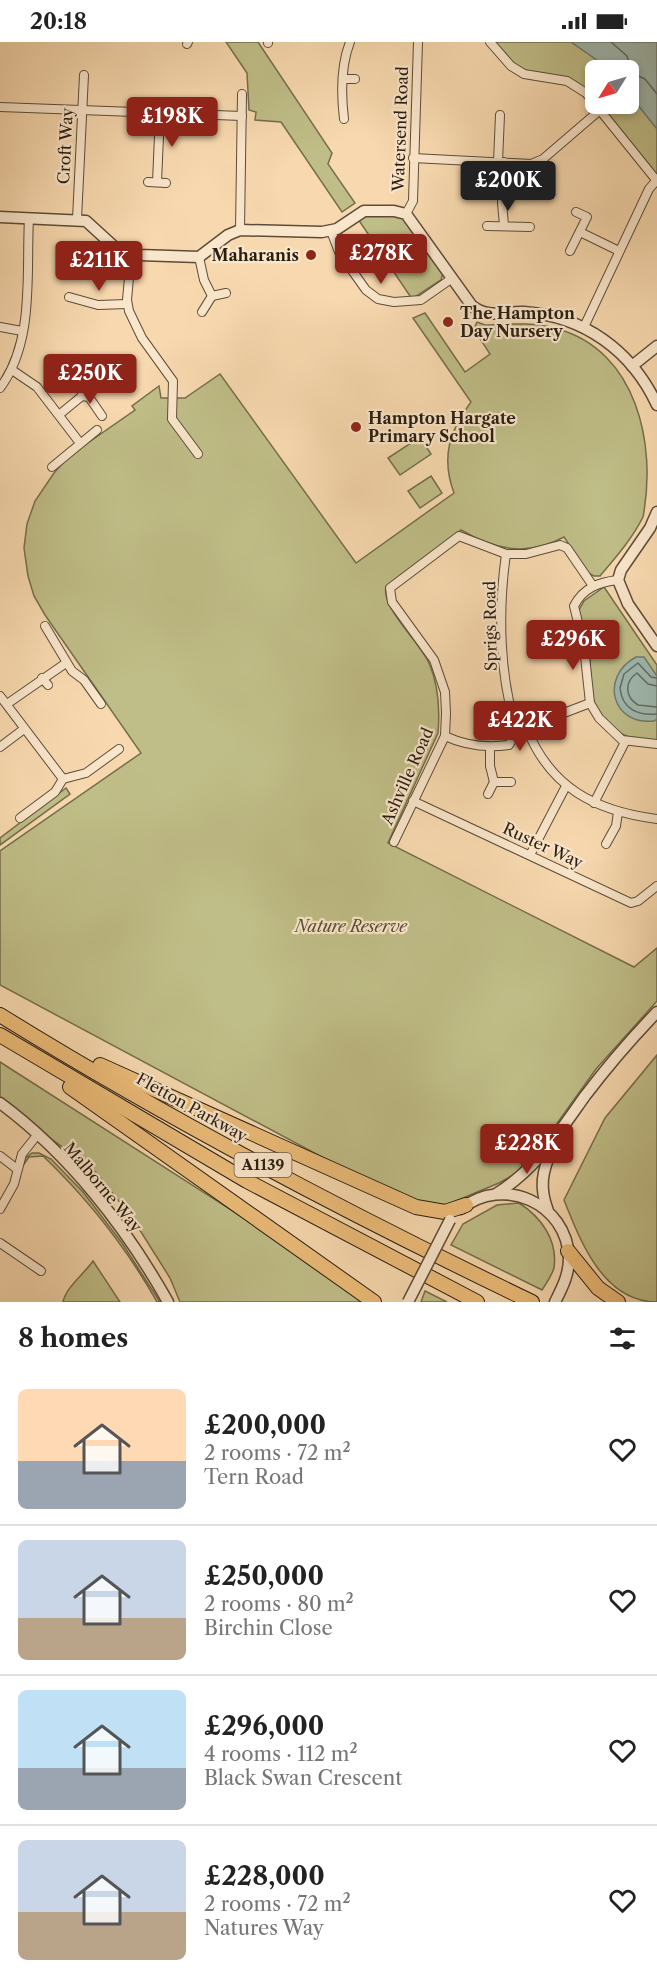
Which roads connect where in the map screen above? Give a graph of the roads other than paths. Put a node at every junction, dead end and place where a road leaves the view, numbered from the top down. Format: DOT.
graph roads {
  1 [pos="350,42"];
  2 [pos="418,42"];
  3 [pos="490,42"];
  4 [pos="84,75"];
  5 [pos="344,79"];
  6 [pos="355,79"];
  7 [pos="243,94"];
  8 [pos="585,94"];
  9 [pos="0,107"];
  10 [pos="82,111"];
  11 [pos="160,113"];
  12 [pos="595,114"];
  13 [pos="603,114"];
  14 [pos="500,115"];
  15 [pos="242,117"];
  16 [pos="344,119"];
  17 [pos="413,158"];
  18 [pos="501,162"];
  19 [pos="657,181"];
  20 [pos="157,182"];
  21 [pos="576,212"];
  22 [pos="406,214"];
  23 [pos="0,217"];
  24 [pos="29,218"];
  25 [pos="77,219"];
  26 [pos="504,225"];
  27 [pos="487,226"];
  28 [pos="530,227"];
  29 [pos="240,230"];
  30 [pos="331,231"];
  31 [pos="580,232"];
  32 [pos="570,251"];
  33 [pos="619,251"];
  34 [pos="131,255"];
  35 [pos="199,257"];
  36 [pos="451,279"];
  37 [pos="226,293"];
  38 [pos="212,296"];
  39 [pos="69,297"];
  40 [pos="127,304"];
  41 [pos="202,312"];
  42 [pos="0,327"];
  43 [pos="584,327"];
  44 [pos="22,331"];
  45 [pos="657,346"];
  46 [pos="632,366"];
  47 [pos="12,370"];
  48 [pos="84,376"];
  49 [pos="0,388"];
  50 [pos="82,396"];
  51 [pos="657,405"];
  52 [pos="60,414"];
  53 [pos="102,416"];
  54 [pos="97,430"];
  55 [pos="80,443"];
  56 [pos="198,454"];
  57 [pos="52,467"];
  58 [pos="657,512"];
  59 [pos="506,554"];
  60 [pos="618,580"];
  61 [pos="593,586"];
  62 [pos="45,626"];
  63 [pos="657,646"];
  64 [pos="66,663"];
  65 [pos="42,678"];
  66 [pos="48,686"];
  67 [pos="0,696"];
  68 [pos="590,703"];
  69 [pos="7,704"];
  70 [pos="101,704"];
  71 [pos="526,728"];
  72 [pos="24,729"];
  73 [pos="517,731"];
  74 [pos="445,736"];
  75 [pos="625,742"];
  76 [pos="657,744"];
  77 [pos="0,747"];
  78 [pos="490,748"];
  79 [pos="119,749"];
  80 [pos="63,779"];
  81 [pos="494,782"];
  82 [pos="512,782"];
  83 [pos="566,786"];
  84 [pos="488,794"];
  85 [pos="413,801"];
  86 [pos="594,803"];
  87 [pos="618,812"];
  88 [pos="20,818"];
  89 [pos="657,819"];
  90 [pos="394,842"];
  91 [pos="606,844"];
  92 [pos="530,855"];
  93 [pos="657,886"];
  94 [pos="657,1012"];
  95 [pos="0,1015"];
  96 [pos="32,1035"];
  97 [pos="0,1036"];
  98 [pos="0,1104"];
  99 [pos="38,1134"];
  100 [pos="555,1140"];
  101 [pos="0,1156"];
  102 [pos="17,1169"];
  103 [pos="496,1194"];
  104 [pos="466,1205"];
  105 [pos="0,1209"];
  106 [pos="548,1211"];
  107 [pos="0,1243"];
  108 [pos="568,1251"];
  109 [pos="41,1271"];
  110 [pos="168,1302"];
  111 [pos="374,1302"];
  112 [pos="408,1302"];
  113 [pos="477,1302"];
  114 [pos="532,1302"];
  115 [pos="555,1302"];
  116 [pos="618,1302"];
  1 -- 5 [label="street"];
  2 -- 17 [label="street, Watersend Road"];
  3 -- 8 [label="street"];
  4 -- 10 [label="street, Croft Way"];
  5 -- 6 [label="street"];
  5 -- 16 [label="street"];
  7 -- 15 [label="street"];
  9 -- 10 [label="street"];
  10 -- 11 [label="street"];
  10 -- 25 [label="street, Croft Way"];
  11 -- 15 [label="street"];
  11 -- 20 [label="street"];
  12 -- 18 [label="street"];
  13 -- 19 [label="street"];
  14 -- 18 [label="street"];
  15 -- 29 [label="street"];
  17 -- 18 [label="street"];
  17 -- 22 [label="street, Watersend Road"];
  18 -- 26 [label="street"];
  19 -- 33 [label="street"];
  21 -- 31 [label="street"];
  22 -- 30 [label="street"];
  22 -- 36 [label="street"];
  23 -- 24 [label="street"];
  24 -- 25 [label="street"];
  24 -- 44 [label="street"];
  25 -- 34 [label="street"];
  26 -- 27 [label="street"];
  26 -- 28 [label="street"];
  29 -- 30 [label="street"];
  29 -- 35 [label="street"];
  30 -- 36 [label="street"];
  31 -- 32 [label="street"];
  31 -- 33 [label="street"];
  33 -- 43 [label="street"];
  34 -- 35 [label="street"];
  34 -- 40 [label="street"];
  35 -- 38 [label="street"];
  36 -- 43 [label="street"];
  37 -- 38 [label="street"];
  38 -- 41 [label="street"];
  39 -- 40 [label="street"];
  40 -- 56 [label="street"];
  42 -- 44 [label="street"];
  43 -- 46 [label="street"];
  44 -- 47 [label="street"];
  45 -- 46 [label="street"];
  46 -- 51 [label="street"];
  47 -- 49 [label="street"];
  47 -- 52 [label="street"];
  48 -- 50 [label="street"];
  50 -- 52 [label="street"];
  50 -- 53 [label="street"];
  52 -- 55 [label="street"];
  54 -- 55 [label="street"];
  55 -- 57 [label="street"];
  58 -- 60 [label="street"];
  59 -- 61 [label="street, Ashville Road"];
  59 -- 73 [label="street, Sprigs Road"];
  59 -- 74 [label="street, Ashville Road"];
  60 -- 61 [label="street"];
  60 -- 63 [label="street"];
  61 -- 68 [label="street"];
  62 -- 64 [label="street"];
  64 -- 65 [label="street"];
  64 -- 70 [label="street"];
  65 -- 66 [label="street"];
  65 -- 69 [label="street"];
  67 -- 69 [label="street"];
  68 -- 71 [label="street"];
  68 -- 75 [label="street"];
  69 -- 72 [label="street"];
  71 -- 73 [label="street"];
  71 -- 83 [label="street"];
  72 -- 77 [label="street"];
  72 -- 80 [label="street"];
  73 -- 78 [label="street"];
  74 -- 78 [label="street"];
  74 -- 85 [label="street, Ashville Road"];
  75 -- 76 [label="street"];
  75 -- 86 [label="street"];
  78 -- 81 [label="street"];
  79 -- 80 [label="street"];
  80 -- 88 [label="street"];
  81 -- 82 [label="street"];
  81 -- 84 [label="street"];
  83 -- 86 [label="street"];
  83 -- 92 [label="street"];
  85 -- 90 [label="street, Ashville Road"];
  85 -- 92 [label="street, Ruster Way"];
  86 -- 87 [label="street"];
  87 -- 89 [label="street"];
  87 -- 91 [label="street"];
  92 -- 93 [label="street, Ruster Way"];
  94 -- 100 [label="street"];
  95 -- 96 [label="highway, Fletton Parkway / A1139"];
  96 -- 104 [label="highway"];
  96 -- 114 [label="highway, Fletton Parkway / A1139"];
  97 -- 111 [label="highway"];
  97 -- 113 [label="highway, A1139"];
  98 -- 99 [label="street, Malborne Way"];
  99 -- 102 [label="street"];
  99 -- 110 [label="street, Malborne Way"];
  100 -- 103 [label="street"];
  100 -- 106 [label="street"];
  101 -- 102 [label="street"];
  102 -- 105 [label="street"];
  103 -- 104 [label="street"];
  103 -- 106 [label="street"];
  104 -- 112 [label="street, bridge"];
  106 -- 108 [label="street"];
  107 -- 109 [label="street"];
  108 -- 115 [label="street"];
  108 -- 116 [label="highway"];
}
